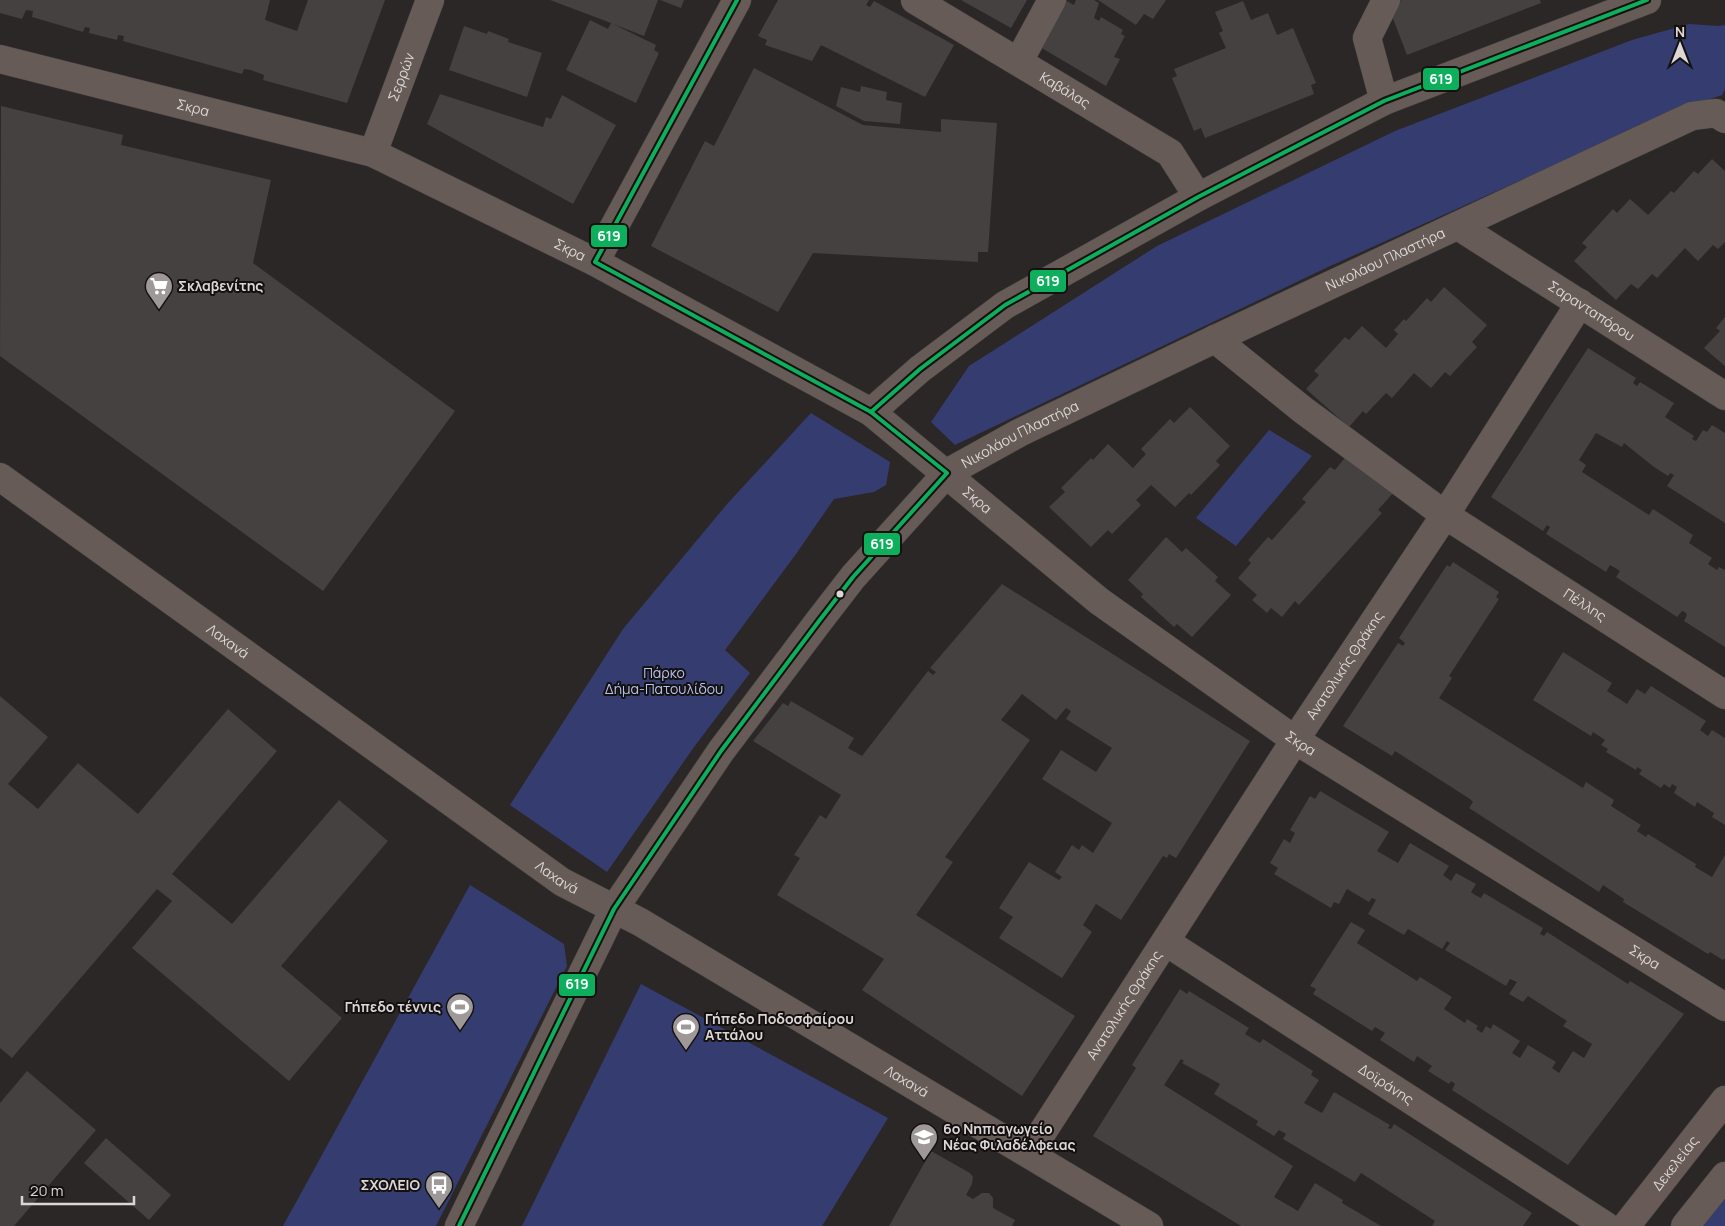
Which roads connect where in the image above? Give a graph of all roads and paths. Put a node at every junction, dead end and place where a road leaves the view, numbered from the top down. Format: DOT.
graph roads {
  1 [pos="430,0"];
  2 [pos="737,0"];
  3 [pos="915,0"];
  4 [pos="1052,0"];
  5 [pos="1386,0"];
  6 [pos="1647,0"];
  7 [pos="0,58"];
  8 [pos="1019,61"];
  9 [pos="1384,101"];
  10 [pos="1725,119"];
  11 [pos="373,153"];
  12 [pos="1198,197"];
  13 [pos="1458,226"];
  14 [pos="596,262"];
  15 [pos="1580,303"];
  16 [pos="1215,339"];
  17 [pos="1725,396"];
  18 [pos="871,412"];
  19 [pos="948,474"];
  20 [pos="0,477"];
  21 [pos="1445,515"];
  22 [pos="1725,695"];
  23 [pos="1296,740"];
  24 [pos="614,909"];
  25 [pos="1166,942"];
  26 [pos="1725,1007"];
  27 [pos="1725,1100"];
  28 [pos="1029,1153"];
  29 [pos="1725,1176"];
  30 [pos="459,1226"];
  31 [pos="1149,1226"];
  32 [pos="1606,1226"];
  33 [pos="1626,1226"];
  34 [pos="1685,1226"];
  1 -- 11 [label="street, Σερρών"];
  2 -- 14 [label="street"];
  3 -- 8 [label="street, Καβάλας"];
  4 -- 8 [label="street"];
  5 -- 9 [label="street"];
  6 -- 9 [label="street"];
  7 -- 11 [label="street, Σκρα"];
  8 -- 12 [label="street, Καβάλας"];
  9 -- 12 [label="street"];
  10 -- 13 [label="street, Νικολάου Πλαστήρα"];
  11 -- 14 [label="street, Σκρα"];
  12 -- 18 [label="street"];
  13 -- 15 [label="street, Σαρανταπόρου"];
  13 -- 16 [label="street, Νικολάου Πλαστήρα"];
  14 -- 18 [label="street, Σκρα"];
  15 -- 17 [label="street, Σαρανταπόρου"];
  15 -- 21 [label="street, Ανατολικής Θράκης"];
  16 -- 19 [label="street, Νικολάου Πλαστήρα"];
  16 -- 21 [label="street, Πέλλης"];
  18 -- 19 [label="street, Σκρα"];
  19 -- 23 [label="street, Σκρα"];
  19 -- 24 [label="street, Νικολάου Πλαστήρα"];
  20 -- 24 [label="street, Λαχανά"];
  21 -- 22 [label="street, Πέλλης"];
  21 -- 23 [label="street, Ανατολικής Θράκης"];
  23 -- 25 [label="street, Ανατολικής Θράκης"];
  23 -- 26 [label="street, Σκρα"];
  24 -- 28 [label="street, Λαχανά"];
  24 -- 30 [label="street, Νικολάου Πλαστήρα"];
  25 -- 28 [label="street, Ανατολικής Θράκης"];
  25 -- 32 [label="street, Δοϊράνης"];
  27 -- 33 [label="main road, Δεκελείας"];
  28 -- 31 [label="street, Λαχανά"];
  29 -- 34 [label="street"];
}
